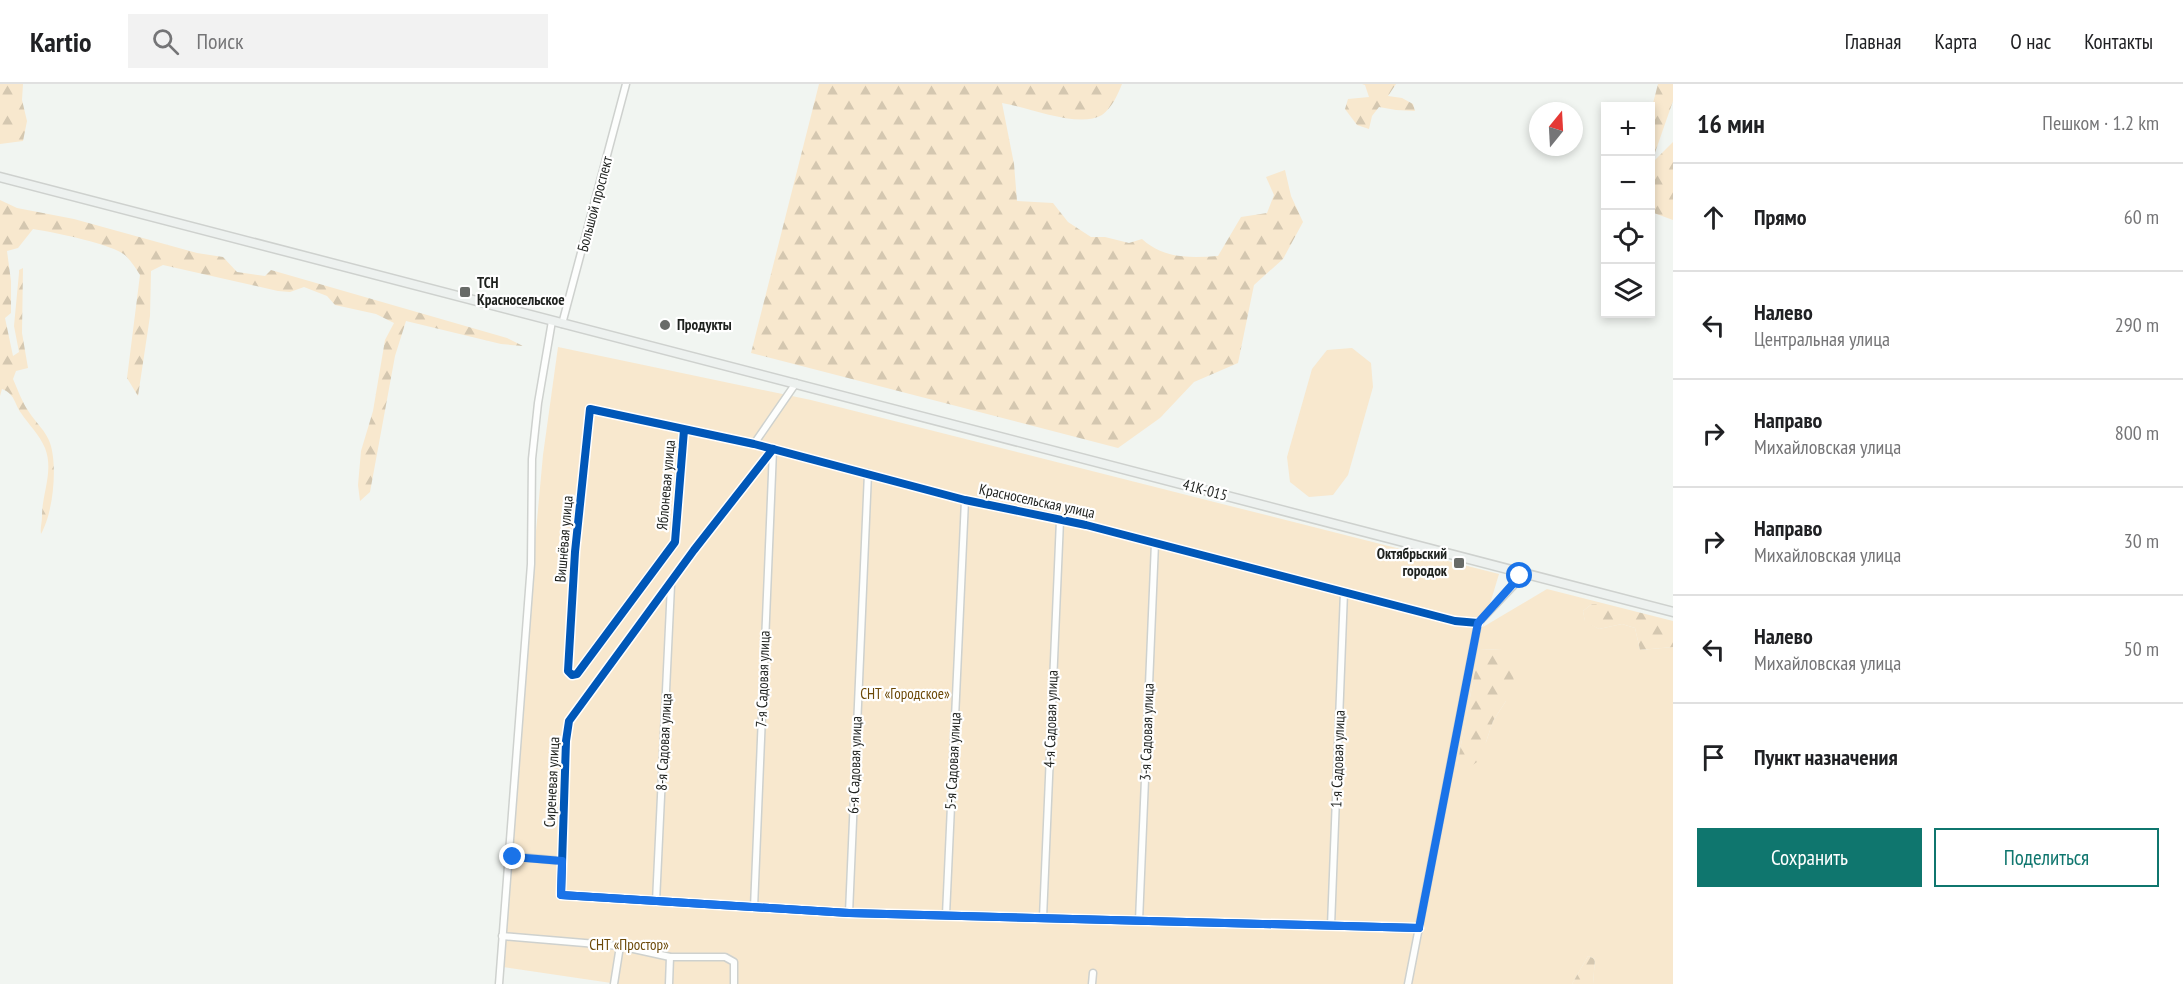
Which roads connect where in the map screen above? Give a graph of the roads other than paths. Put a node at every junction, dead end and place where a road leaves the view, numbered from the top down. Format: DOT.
graph roads {
  1 [pos="626,84"];
  2 [pos="0,177"];
  3 [pos="552,321"];
  4 [pos="562,324"];
  5 [pos="796,383"];
  6 [pos="590,409"];
  7 [pos="684,430"];
  8 [pos="754,444"];
  9 [pos="773,449"];
  10 [pos="868,473"];
  11 [pos="965,500"];
  12 [pos="1060,519"];
  13 [pos="675,542"];
  14 [pos="1155,543"];
  15 [pos="1522,573"];
  16 [pos="671,583"];
  17 [pos="1344,592"];
  18 [pos="1673,612"];
  19 [pos="1478,623"];
  20 [pos="509,856"];
  21 [pos="562,861"];
  22 [pos="657,902"];
  23 [pos="754,908"];
  24 [pos="849,913"];
  25 [pos="946,915"];
  26 [pos="1043,918"];
  27 [pos="1139,921"];
  28 [pos="1331,926"];
  29 [pos="1419,928"];
  30 [pos="502,936"];
  31 [pos="620,946"];
  32 [pos="670,957"];
  33 [pos="1093,973"];
  34 [pos="499,984"];
  35 [pos="614,984"];
  36 [pos="669,984"];
  37 [pos="734,984"];
  38 [pos="1092,984"];
  39 [pos="1408,984"];
  1 -- 4 [label="street, Большой проспект"];
  2 -- 3 [label="main road, 41К-015"];
  3 -- 4 [label="main road, 41К-015"];
  3 -- 20 [label="street"];
  4 -- 5 [label="main road, 41К-015"];
  5 -- 8 [label="street"];
  5 -- 15 [label="main road, 41К-015"];
  6 -- 7 [label="street, Красносельская улица"];
  6 -- 13 [label="street, Вишнёвая улица"];
  7 -- 8 [label="street, Красносельская улица"];
  7 -- 13 [label="street, Яблоневая улица"];
  8 -- 9 [label="street, Красносельская улица"];
  9 -- 10 [label="street, Красносельская улица"];
  9 -- 16 [label="street, Сиреневая улица"];
  9 -- 23 [label="street, 7-я Садовая улица"];
  10 -- 11 [label="street, Красносельская улица"];
  10 -- 24 [label="street, 6-я Садовая улица"];
  11 -- 12 [label="street, Красносельская улица"];
  11 -- 25 [label="street, 5-я Садовая улица"];
  12 -- 14 [label="street, Красносельская улица"];
  12 -- 26 [label="street, 4-я Садовая улица"];
  14 -- 17 [label="street, Красносельская улица"];
  14 -- 27 [label="street, 3-я Садовая улица"];
  15 -- 18 [label="main road, 41К-015"];
  15 -- 19 [label="street"];
  16 -- 21 [label="street, Сиреневая улица"];
  16 -- 22 [label="street, 8-я Садовая улица"];
  17 -- 19 [label="street, Красносельская улица"];
  17 -- 28 [label="street, 1-я Садовая улица"];
  19 -- 29 [label="street"];
  20 -- 21 [label="street"];
  20 -- 30 [label="street"];
  21 -- 22 [label="street, Сиреневая улица"];
  22 -- 23 [label="street"];
  23 -- 24 [label="street"];
  24 -- 25 [label="street"];
  25 -- 26 [label="street"];
  26 -- 27 [label="street"];
  27 -- 28 [label="street"];
  28 -- 29 [label="street"];
  29 -- 39 [label="street"];
  30 -- 31 [label="street"];
  30 -- 34 [label="street"];
  31 -- 32 [label="street"];
  31 -- 35 [label="street"];
  32 -- 36 [label="street"];
  32 -- 37 [label="street"];
  33 -- 38 [label="street"];
}
